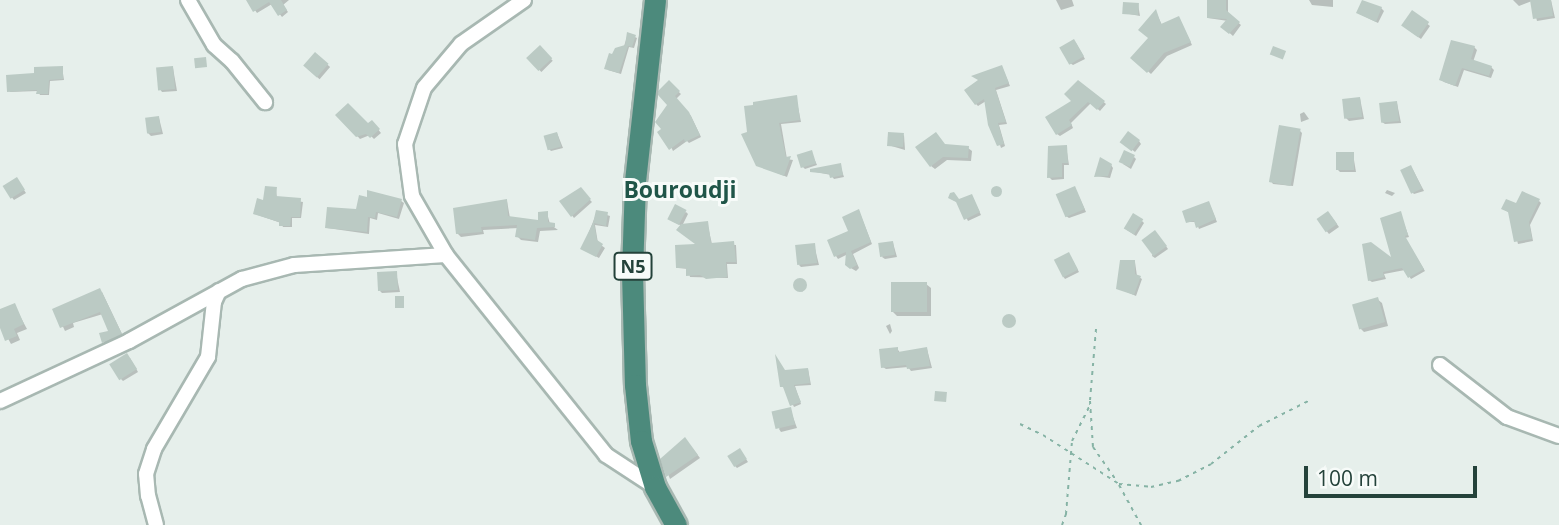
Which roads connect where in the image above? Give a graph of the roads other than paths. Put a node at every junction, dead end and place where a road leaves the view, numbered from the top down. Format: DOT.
graph roads {
  1 [pos="188,0"];
  2 [pos="524,0"];
  3 [pos="655,0"];
  4 [pos="265,102"];
  5 [pos="446,255"];
  6 [pos="219,291"];
  7 [pos="1440,365"];
  8 [pos="0,401"];
  9 [pos="1535,428"];
  10 [pos="1559,430"];
  11 [pos="1559,436"];
  12 [pos="655,486"];
  13 [pos="156,525"];
  14 [pos="676,525"];
  1 -- 4 [label="street"];
  2 -- 5 [label="street"];
  3 -- 12 [label="highway, N5"];
  5 -- 6 [label="street"];
  5 -- 12 [label="street"];
  6 -- 8 [label="street"];
  6 -- 13 [label="street"];
  7 -- 9 [label="street"];
  9 -- 10 [label="street"];
  9 -- 11 [label="street"];
  12 -- 14 [label="highway, N5"];
}
